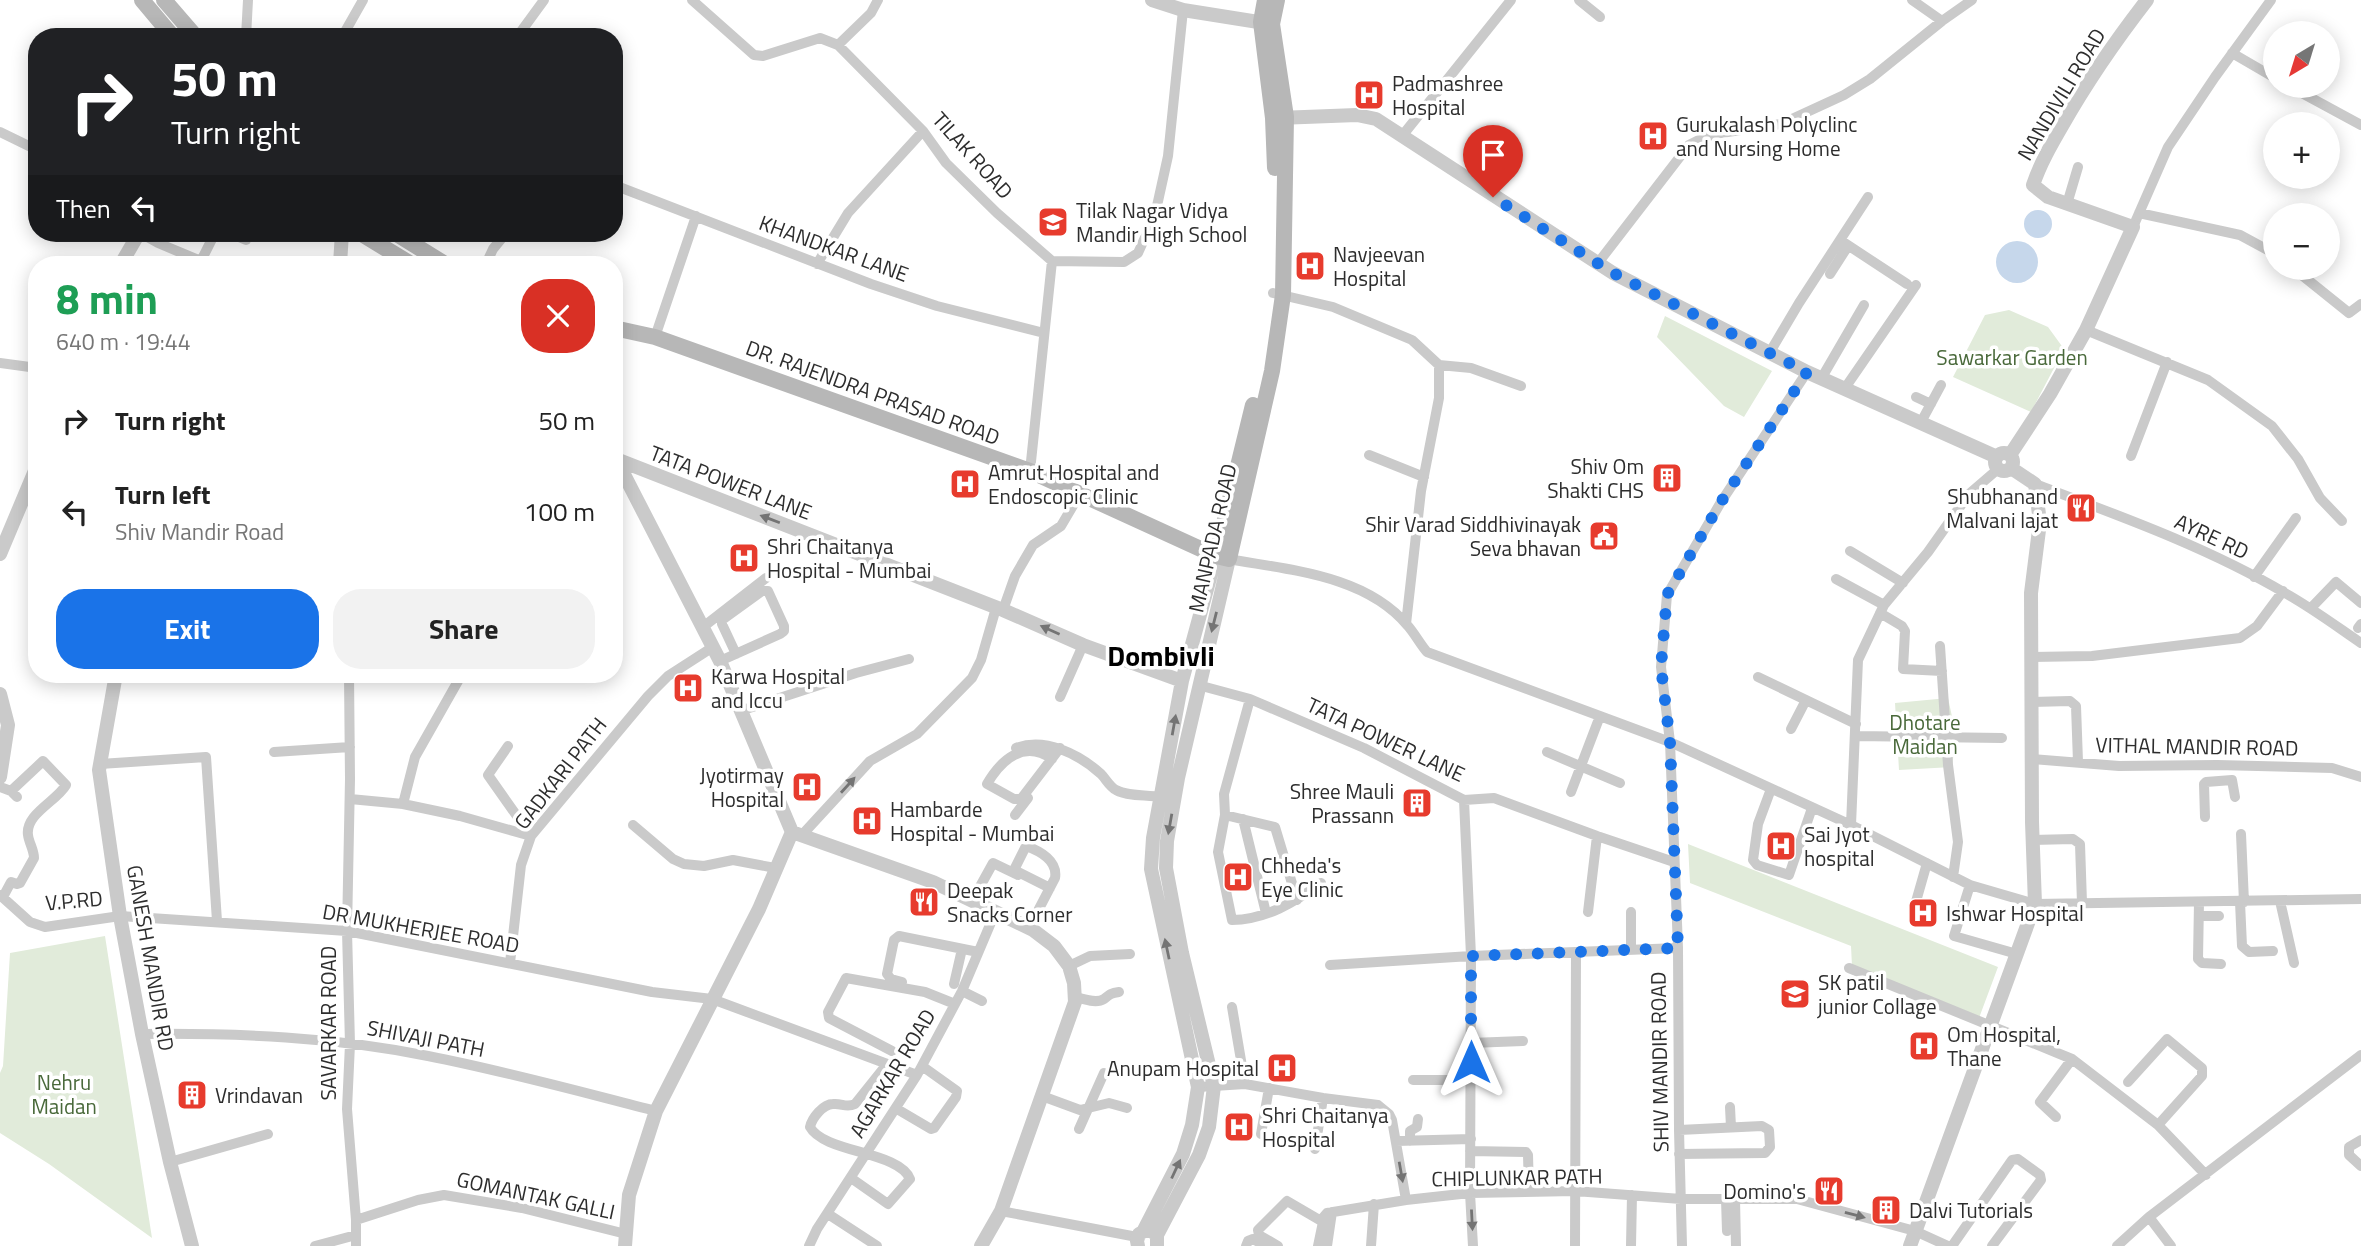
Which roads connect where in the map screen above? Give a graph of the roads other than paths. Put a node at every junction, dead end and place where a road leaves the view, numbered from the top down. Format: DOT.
graph roads {
  1 [pos="142,0"];
  2 [pos="164,0"];
  3 [pos="248,0"];
  4 [pos="363,0"];
  5 [pos="544,0"];
  6 [pos="692,0"];
  7 [pos="878,0"];
  8 [pos="1152,0"];
  9 [pos="1265,0"];
  10 [pos="1276,0"];
  11 [pos="1511,0"];
  12 [pos="1579,0"];
  13 [pos="1912,0"];
  14 [pos="1972,0"];
  15 [pos="2147,0"];
  16 [pos="2272,0"];
  17 [pos="1184,10"];
  18 [pos="1600,17"];
  19 [pos="1942,21"];
  20 [pos="1266,23"];
  21 [pos="165,28"];
  22 [pos="188,28"];
  23 [pos="246,28"];
  24 [pos="347,28"];
  25 [pos="524,28"];
  26 [pos="838,45"];
  27 [pos="2232,53"];
  28 [pos="2263,71"];
  29 [pos="2311,98"];
  30 [pos="1279,118"];
  31 [pos="2361,125"];
  32 [pos="923,131"];
  33 [pos="0,132"];
  34 [pos="1402,136"];
  35 [pos="28,146"];
  36 [pos="2078,167"];
  37 [pos="623,188"];
  38 [pos="1868,197"];
  39 [pos="2067,204"];
  40 [pos="696,216"];
  41 [pos="2136,220"];
  42 [pos="156,242"];
  43 [pos="375,242"];
  44 [pos="410,242"];
  45 [pos="1844,243"];
  46 [pos="2263,247"];
  47 [pos="189,256"];
  48 [pos="398,256"];
  49 [pos="432,256"];
  50 [pos="1052,261"];
  51 [pos="1598,263"];
  52 [pos="817,264"];
  53 [pos="1830,274"];
  54 [pos="2308,280"];
  55 [pos="1278,294"];
  56 [pos="2361,304"];
  57 [pos="1864,305"];
  58 [pos="623,330"];
  59 [pos="2086,330"];
  60 [pos="1044,334"];
  61 [pos="655,337"];
  62 [pos="1770,352"];
  63 [pos="2167,362"];
  64 [pos="0,363"];
  65 [pos="1439,365"];
  66 [pos="28,367"];
  67 [pos="1814,376"];
  68 [pos="1941,385"];
  69 [pos="1521,386"];
  70 [pos="1845,388"];
  71 [pos="1916,397"];
  72 [pos="1931,404"];
  73 [pos="1920,424"];
  74 [pos="1369,455"];
  75 [pos="2131,456"];
  76 [pos="623,461"];
  77 [pos="2004,462"];
  78 [pos="1030,471"];
  79 [pos="623,473"];
  80 [pos="1424,477"];
  81 [pos="2035,484"];
  82 [pos="28,487"];
  83 [pos="1081,492"];
  84 [pos="2296,518"];
  85 [pos="2342,521"];
  86 [pos="1850,551"];
  87 [pos="0,554"];
  88 [pos="1222,557"];
  89 [pos="2254,577"];
  90 [pos="766,578"];
  91 [pos="1836,579"];
  92 [pos="1903,583"];
  93 [pos="2283,591"];
  94 [pos="740,603"];
  95 [pos="2361,603"];
  96 [pos="2311,608"];
  97 [pos="1000,609"];
  98 [pos="1882,609"];
  99 [pos="1406,624"];
  100 [pos="703,627"];
  101 [pos="2361,643"];
  102 [pos="1083,645"];
  103 [pos="1940,646"];
  104 [pos="716,654"];
  105 [pos="736,654"];
  106 [pos="2032,657"];
  107 [pos="909,659"];
  108 [pos="1942,671"];
  109 [pos="1758,677"];
  110 [pos="1182,681"];
  111 [pos="114,683"];
  112 [pos="349,683"];
  113 [pos="457,683"];
  114 [pos="1198,685"];
  115 [pos="0,694"];
  116 [pos="1060,697"];
  117 [pos="1250,699"];
  118 [pos="1806,700"];
  119 [pos="2031,702"];
  120 [pos="740,711"];
  121 [pos="1600,716"];
  122 [pos="1856,724"];
  123 [pos="1791,729"];
  124 [pos="1856,736"];
  125 [pos="1946,738"];
  126 [pos="2002,738"];
  127 [pos="1670,742"];
  128 [pos="508,746"];
  129 [pos="350,747"];
  130 [pos="1013,749"];
  131 [pos="1062,749"];
  132 [pos="274,752"];
  133 [pos="1547,752"];
  134 [pos="1052,759"];
  135 [pos="2031,759"];
  136 [pos="2078,762"];
  137 [pos="100,764"];
  138 [pos="2217,765"];
  139 [pos="1581,766"];
  140 [pos="0,777"];
  141 [pos="2361,777"];
  142 [pos="2217,781"];
  143 [pos="1620,783"];
  144 [pos="1771,789"];
  145 [pos="9,792"];
  146 [pos="1571,792"];
  147 [pos="1167,797"];
  148 [pos="2235,797"];
  149 [pos="350,799"];
  150 [pos="1464,800"];
  151 [pos="403,804"];
  152 [pos="1812,808"];
  153 [pos="1015,815"];
  154 [pos="1225,815"];
  155 [pos="2205,817"];
  156 [pos="1244,819"];
  157 [pos="634,825"];
  158 [pos="1851,825"];
  159 [pos="797,833"];
  160 [pos="2241,834"];
  161 [pos="531,836"];
  162 [pos="1597,836"];
  163 [pos="2032,840"];
  164 [pos="1674,862"];
  165 [pos="1930,865"];
  166 [pos="775,868"];
  167 [pos="1953,877"];
  168 [pos="6,879"];
  169 [pos="1321,883"];
  170 [pos="1970,886"];
  171 [pos="1049,888"];
  172 [pos="1,896"];
  173 [pos="2361,899"];
  174 [pos="1297,900"];
  175 [pos="972,901"];
  176 [pos="2280,901"];
  177 [pos="2199,902"];
  178 [pos="2242,902"];
  179 [pos="2082,903"];
  180 [pos="2035,904"];
  181 [pos="1918,910"];
  182 [pos="1588,912"];
  183 [pos="1631,912"];
  184 [pos="995,913"];
  185 [pos="1266,913"];
  186 [pos="120,916"];
  187 [pos="2199,916"];
  188 [pos="2219,916"];
  189 [pos="217,921"];
  190 [pos="1027,927"];
  191 [pos="347,931"];
  192 [pos="962,948"];
  193 [pos="1678,948"];
  194 [pos="1631,950"];
  195 [pos="2273,951"];
  196 [pos="978,952"];
  197 [pos="1576,952"];
  198 [pos="1130,954"];
  199 [pos="2017,954"];
  200 [pos="1471,956"];
  201 [pos="510,963"];
  202 [pos="2294,963"];
  203 [pos="2221,964"];
  204 [pos="1329,965"];
  205 [pos="1069,966"];
  206 [pos="1849,968"];
  207 [pos="1119,992"];
  208 [pos="957,994"];
  209 [pos="1076,997"];
  210 [pos="712,999"];
  211 [pos="982,1001"];
  212 [pos="1232,1007"];
  213 [pos="1992,1026"];
  214 [pos="142,1034"];
  215 [pos="1523,1041"];
  216 [pos="874,1042"];
  217 [pos="1471,1043"];
  218 [pos="350,1044"];
  219 [pos="892,1051"];
  220 [pos="2361,1055"];
  221 [pos="867,1056"];
  222 [pos="2072,1059"];
  223 [pos="887,1063"];
  224 [pos="920,1071"];
  225 [pos="1104,1073"];
  226 [pos="1413,1080"];
  227 [pos="1471,1080"];
  228 [pos="2128,1082"];
  229 [pos="1245,1084"];
  230 [pos="1214,1086"];
  231 [pos="1198,1087"];
  232 [pos="1269,1088"];
  233 [pos="1042,1096"];
  234 [pos="1323,1098"];
  235 [pos="1089,1107"];
  236 [pos="1730,1107"];
  237 [pos="1127,1108"];
  238 [pos="897,1109"];
  239 [pos="656,1111"];
  240 [pos="2056,1117"];
  241 [pos="1418,1119"];
  242 [pos="2158,1125"];
  243 [pos="1731,1128"];
  244 [pos="1079,1129"];
  245 [pos="1679,1130"];
  246 [pos="1261,1133"];
  247 [pos="268,1134"];
  248 [pos="2361,1140"];
  249 [pos="1410,1141"];
  250 [pos="1396,1142"];
  251 [pos="1470,1145"];
  252 [pos="1315,1149"];
  253 [pos="867,1153"];
  254 [pos="1679,1154"];
  255 [pos="170,1162"];
  256 [pos="2361,1166"];
  257 [pos="2206,1175"];
  258 [pos="851,1178"];
  259 [pos="1575,1191"];
  260 [pos="1529,1192"];
  261 [pos="1470,1193"];
  262 [pos="1632,1195"];
  263 [pos="1681,1199"];
  264 [pos="1730,1199"];
  265 [pos="1406,1200"];
  266 [pos="1374,1204"];
  267 [pos="1000,1211"];
  268 [pos="1332,1212"];
  269 [pos="828,1214"];
  270 [pos="2149,1217"];
  271 [pos="356,1220"];
  272 [pos="1321,1220"];
  273 [pos="841,1223"];
  274 [pos="1727,1231"];
  275 [pos="1915,1231"];
  276 [pos="834,1235"];
  277 [pos="626,1240"];
  278 [pos="356,1241"];
  279 [pos="1150,1241"];
  280 [pos="191,1246"];
  281 [pos="315,1246"];
  282 [pos="809,1246"];
  283 [pos="877,1246"];
  284 [pos="981,1246"];
  285 [pos="1246,1246"];
  286 [pos="1266,1246"];
  287 [pos="1278,1246"];
  288 [pos="1318,1246"];
  289 [pos="1327,1246"];
  290 [pos="1371,1246"];
  291 [pos="1473,1246"];
  292 [pos="1575,1246"];
  293 [pos="1631,1246"];
  294 [pos="1682,1246"];
  295 [pos="1736,1246"];
  296 [pos="1910,1246"];
  297 [pos="1950,1246"];
  298 [pos="1992,1246"];
  299 [pos="2117,1246"];
  300 [pos="2171,1246"];
  1 -- 21 [label="main road"];
  2 -- 22 [label="main road"];
  3 -- 23 [label="street"];
  4 -- 24 [label="street"];
  5 -- 25 [label="street"];
  6 -- 26 [label="street"];
  7 -- 26 [label="street"];
  8 -- 17 [label="street"];
  9 -- 20 [label="main road, MANPADA ROAD"];
  10 -- 20 [label="main road, MANPADA ROAD"];
  11 -- 34 [label="street"];
  12 -- 18 [label="street"];
  13 -- 19 [label="street"];
  14 -- 19 [label="street"];
  15 -- 39 [label="street, NANDIVILI ROAD"];
  16 -- 27 [label="street"];
  17 -- 20 [label="street"];
  17 -- 50 [label="street"];
  19 -- 51 [label="street"];
  20 -- 30 [label="main road, MANPADA ROAD"];
  26 -- 32 [label="street, TILAK ROAD"];
  27 -- 28 [label="street"];
  27 -- 41 [label="street"];
  29 -- 31 [label="street"];
  30 -- 34 [label="street"];
  30 -- 55 [label="main road, MANPADA ROAD"];
  32 -- 50 [label="street, TILAK ROAD"];
  32 -- 52 [label="street"];
  33 -- 35 [label="street"];
  34 -- 51 [label="street"];
  36 -- 39 [label="street"];
  37 -- 40 [label="street, KHANDKAR LANE"];
  38 -- 45 [label="street"];
  39 -- 41 [label="street, NANDIVILI ROAD"];
  40 -- 52 [label="street, KHANDKAR LANE"];
  40 -- 61 [label="street"];
  41 -- 46 [label="street"];
  41 -- 59 [label="street"];
  42 -- 47 [label="street"];
  43 -- 48 [label="main road"];
  44 -- 49 [label="main road"];
  45 -- 53 [label="street"];
  45 -- 62 [label="street"];
  45 -- 70 [label="street"];
  50 -- 60 [label="street"];
  51 -- 62 [label="street"];
  52 -- 60 [label="street, KHANDKAR LANE"];
  54 -- 56 [label="street"];
  55 -- 65 [label="street"];
  55 -- 88 [label="main road, MANPADA ROAD"];
  57 -- 67 [label="street, SHIV MANDIR ROAD"];
  58 -- 61 [label="main road, DR. RAJENDRA PRASAD ROAD"];
  59 -- 63 [label="street"];
  59 -- 77 [label="street"];
  60 -- 78 [label="street"];
  61 -- 78 [label="main road, DR. RAJENDRA PRASAD ROAD"];
  62 -- 67 [label="street"];
  63 -- 75 [label="street"];
  63 -- 85 [label="street"];
  64 -- 66 [label="street"];
  65 -- 69 [label="street"];
  65 -- 80 [label="street"];
  67 -- 70 [label="street"];
  67 -- 127 [label="street, SHIV MANDIR ROAD"];
  68 -- 72 [label="street"];
  70 -- 73 [label="street"];
  71 -- 72 [label="street"];
  72 -- 73 [label="street"];
  73 -- 77 [label="street"];
  74 -- 80 [label="street"];
  97 -- 76 [label="street, TATA POWER LANE, one-way"];
  77 -- 81 [label="street"];
  77 -- 92 [label="street"];
  78 -- 83 [label="main road, DR. RAJENDRA PRASAD ROAD"];
  79 -- 100 [label="street"];
  80 -- 99 [label="street"];
  81 -- 89 [label="street, AYRE RD"];
  81 -- 106 [label="street"];
  82 -- 87 [label="street"];
  83 -- 88 [label="main road, DR. RAJENDRA PRASAD ROAD"];
  83 -- 97 [label="street"];
  84 -- 89 [label="street"];
  86 -- 92 [label="street"];
  88 -- 99 [label="street"];
  88 -- 110 [label="street, MANPADA ROAD"];
  88 -- 114 [label="street, MANPADA ROAD, one-way"];
  89 -- 93 [label="street, AYRE RD"];
  90 -- 94 [label="street"];
  91 -- 98 [label="street"];
  92 -- 98 [label="street"];
  93 -- 96 [label="street, AYRE RD"];
  93 -- 106 [label="street"];
  94 -- 100 [label="street"];
  94 -- 105 [label="street"];
  94 -- 105 [label="street, GADKARI PATH"];
  95 -- 96 [label="street"];
  96 -- 101 [label="street, AYRE RD"];
  102 -- 97 [label="street, TATA POWER LANE, one-way"];
  159 -- 97 [label="street, one-way"];
  98 -- 108 [label="street"];
  98 -- 122 [label="street"];
  99 -- 121 [label="street"];
  100 -- 104 [label="street"];
  102 -- 110 [label="street, TATA POWER LANE"];
  102 -- 116 [label="street"];
  103 -- 108 [label="street"];
  104 -- 105 [label="street, GADKARI PATH"];
  104 -- 120 [label="street"];
  104 -- 161 [label="street, GADKARI PATH"];
  106 -- 119 [label="street"];
  107 -- 120 [label="street"];
  108 -- 125 [label="street"];
  109 -- 118 [label="street"];
  147 -- 110 [label="street, MANPADA ROAD, one-way"];
  111 -- 137 [label="street, GANESH MANDIR RD"];
  112 -- 129 [label="street, SAVARKAR ROAD"];
  113 -- 151 [label="street"];
  114 -- 117 [label="street, TATA POWER LANE"];
  114 -- 147 [label="street, MANPADA ROAD"];
  115 -- 140 [label="street"];
  117 -- 150 [label="street, TATA POWER LANE"];
  117 -- 154 [label="street"];
  118 -- 122 [label="street"];
  118 -- 123 [label="street"];
  119 -- 135 [label="street"];
  119 -- 136 [label="street"];
  120 -- 159 [label="street"];
  121 -- 127 [label="street"];
  121 -- 139 [label="street"];
  122 -- 124 [label="street"];
  124 -- 125 [label="street"];
  124 -- 158 [label="street"];
  125 -- 126 [label="street"];
  125 -- 167 [label="street"];
  127 -- 144 [label="street"];
  127 -- 164 [label="street, SHIV MANDIR ROAD"];
  128 -- 161 [label="street"];
  129 -- 132 [label="street"];
  129 -- 149 [label="street, SAVARKAR ROAD"];
  130 -- 131 [label="street"];
  131 -- 134 [label="street"];
  131 -- 147 [label="street"];
  131 -- 153 [label="street"];
  133 -- 139 [label="street"];
  134 -- 134 [label="street"];
  135 -- 136 [label="street, VITHAL MANDIR ROAD"];
  135 -- 163 [label="street"];
  136 -- 138 [label="street, VITHAL MANDIR ROAD"];
  137 -- 186 [label="street, GANESH MANDIR RD"];
  137 -- 189 [label="street"];
  138 -- 141 [label="street, VITHAL MANDIR ROAD"];
  138 -- 142 [label="street"];
  139 -- 143 [label="street"];
  139 -- 146 [label="street"];
  142 -- 148 [label="street"];
  142 -- 155 [label="street"];
  144 -- 152 [label="street"];
  144 -- 152 [label="street"];
  145 -- 168 [label="street"];
  147 -- 230 [label="street, MANPADA ROAD, one-way"];
  231 -- 147 [label="street, MANPADA ROAD, one-way"];
  149 -- 151 [label="street"];
  149 -- 191 [label="street, SAVARKAR ROAD"];
  150 -- 162 [label="street, TATA POWER LANE"];
  150 -- 200 [label="street"];
  151 -- 161 [label="street"];
  152 -- 158 [label="street"];
  154 -- 156 [label="street"];
  154 -- 185 [label="street"];
  156 -- 174 [label="street"];
  156 -- 185 [label="street"];
  157 -- 166 [label="street"];
  158 -- 165 [label="street"];
  159 -- 166 [label="street"];
  159 -- 175 [label="street"];
  160 -- 178 [label="street"];
  161 -- 201 [label="street, GADKARI PATH"];
  162 -- 164 [label="street, TATA POWER LANE"];
  162 -- 182 [label="street"];
  163 -- 179 [label="street"];
  163 -- 180 [label="street"];
  164 -- 193 [label="street, SHIV MANDIR ROAD"];
  165 -- 167 [label="street"];
  165 -- 181 [label="street"];
  166 -- 210 [label="street"];
  167 -- 170 [label="street"];
  168 -- 172 [label="street"];
  169 -- 174 [label="street"];
  170 -- 180 [label="street"];
  170 -- 199 [label="street"];
  171 -- 190 [label="street"];
  172 -- 186 [label="street, V.P.RD"];
  173 -- 176 [label="street"];
  174 -- 185 [label="street"];
  175 -- 184 [label="street"];
  175 -- 190 [label="street"];
  176 -- 178 [label="street"];
  176 -- 202 [label="street"];
  177 -- 178 [label="street"];
  177 -- 179 [label="street"];
  177 -- 187 [label="street"];
  178 -- 195 [label="street"];
  179 -- 180 [label="street"];
  180 -- 199 [label="street"];
  183 -- 194 [label="street"];
  184 -- 190 [label="street"];
  184 -- 196 [label="street, AGARKAR ROAD"];
  186 -- 189 [label="street, DR MUKHERJEE ROAD"];
  186 -- 214 [label="street, GANESH MANDIR RD"];
  187 -- 188 [label="street"];
  187 -- 203 [label="street"];
  189 -- 191 [label="street, DR MUKHERJEE ROAD"];
  190 -- 205 [label="street"];
  191 -- 201 [label="street, DR MUKHERJEE ROAD"];
  191 -- 218 [label="street, SAVARKAR ROAD"];
  192 -- 196 [label="street"];
  192 -- 208 [label="street"];
  192 -- 208 [label="street"];
  193 -- 194 [label="street"];
  193 -- 245 [label="street, SHIV MANDIR ROAD"];
  194 -- 197 [label="street"];
  196 -- 208 [label="street, AGARKAR ROAD"];
  197 -- 200 [label="street"];
  197 -- 259 [label="street"];
  198 -- 205 [label="street"];
  199 -- 213 [label="street"];
  200 -- 204 [label="street"];
  200 -- 217 [label="street"];
  201 -- 210 [label="street, DR MUKHERJEE ROAD"];
  205 -- 209 [label="street"];
  206 -- 213 [label="street"];
  207 -- 209 [label="street"];
  208 -- 211 [label="street"];
  208 -- 216 [label="street"];
  208 -- 224 [label="street, AGARKAR ROAD"];
  209 -- 233 [label="street"];
  210 -- 221 [label="street, DR MUKHERJEE ROAD"];
  210 -- 239 [label="street"];
  212 -- 229 [label="street"];
  213 -- 222 [label="street"];
  213 -- 275 [label="street"];
  214 -- 218 [label="street, SHIVAJI PATH"];
  214 -- 255 [label="street, GANESH MANDIR RD"];
  215 -- 217 [label="street"];
  216 -- 219 [label="street"];
  216 -- 221 [label="street"];
  217 -- 227 [label="street"];
  218 -- 239 [label="street, SHIVAJI PATH"];
  218 -- 271 [label="street, SAVARKAR ROAD"];
  220 -- 257 [label="street"];
  221 -- 223 [label="street, DR MUKHERJEE ROAD"];
  222 -- 240 [label="street"];
  222 -- 242 [label="street"];
  223 -- 224 [label="street, DR MUKHERJEE ROAD"];
  223 -- 253 [label="street"];
  224 -- 238 [label="street, AGARKAR ROAD"];
  224 -- 238 [label="street, DR MUKHERJEE ROAD"];
  225 -- 235 [label="street"];
  226 -- 227 [label="street"];
  227 -- 251 [label="street"];
  228 -- 242 [label="street"];
  229 -- 230 [label="street, CHIPLUNKAR PATH"];
  229 -- 232 [label="street, CHIPLUNKAR PATH"];
  230 -- 231 [label="street, CHIPLUNKAR PATH"];
  230 -- 279 [label="street, MANPADA ROAD"];
  279 -- 231 [label="street, MANPADA ROAD, one-way"];
  232 -- 234 [label="street, CHIPLUNKAR PATH"];
  232 -- 246 [label="street"];
  233 -- 235 [label="street"];
  233 -- 267 [label="street"];
  234 -- 250 [label="street, CHIPLUNKAR PATH"];
  234 -- 252 [label="street"];
  235 -- 237 [label="street"];
  235 -- 244 [label="street"];
  236 -- 243 [label="street"];
  238 -- 253 [label="street, AGARKAR ROAD"];
  239 -- 277 [label="street"];
  241 -- 249 [label="street"];
  242 -- 257 [label="street"];
  243 -- 245 [label="street"];
  243 -- 254 [label="street"];
  245 -- 254 [label="street, SHIV MANDIR ROAD"];
  247 -- 255 [label="street"];
  248 -- 256 [label="street"];
  249 -- 250 [label="street"];
  249 -- 251 [label="street"];
  250 -- 265 [label="street, CHIPLUNKAR PATH, one-way"];
  251 -- 260 [label="street"];
  251 -- 261 [label="street"];
  253 -- 258 [label="street, AGARKAR ROAD"];
  253 -- 258 [label="street"];
  254 -- 263 [label="street, SHIV MANDIR ROAD"];
  255 -- 280 [label="street, GANESH MANDIR RD"];
  257 -- 270 [label="street"];
  258 -- 269 [label="street, AGARKAR ROAD"];
  259 -- 260 [label="street, CHIPLUNKAR PATH"];
  259 -- 262 [label="street, CHIPLUNKAR PATH"];
  259 -- 292 [label="street"];
  260 -- 261 [label="street, CHIPLUNKAR PATH"];
  261 -- 265 [label="street, CHIPLUNKAR PATH"];
  261 -- 291 [label="street, one-way"];
  262 -- 263 [label="street, CHIPLUNKAR PATH"];
  262 -- 293 [label="street"];
  263 -- 264 [label="street, CHIPLUNKAR PATH"];
  263 -- 294 [label="street, SHIV MANDIR ROAD"];
  264 -- 274 [label="street"];
  264 -- 275 [label="street, CHIPLUNKAR PATH, one-way"];
  264 -- 295 [label="street"];
  265 -- 266 [label="street"];
  266 -- 268 [label="street"];
  266 -- 290 [label="street"];
  267 -- 279 [label="street"];
  267 -- 284 [label="street"];
  268 -- 272 [label="street"];
  268 -- 289 [label="street"];
  269 -- 273 [label="street"];
  269 -- 282 [label="street, AGARKAR ROAD"];
  270 -- 299 [label="street"];
  270 -- 300 [label="street"];
  271 -- 277 [label="street, GOMANTAK GALLI"];
  271 -- 278 [label="street, SAVARKAR ROAD"];
  272 -- 287 [label="street"];
  272 -- 288 [label="street"];
  273 -- 276 [label="street"];
  273 -- 283 [label="street"];
  275 -- 296 [label="street"];
  275 -- 297 [label="street, CHIPLUNKAR PATH"];
  278 -- 281 [label="street"];
  285 -- 286 [label="street"];
  297 -- 298 [label="street"];
}
